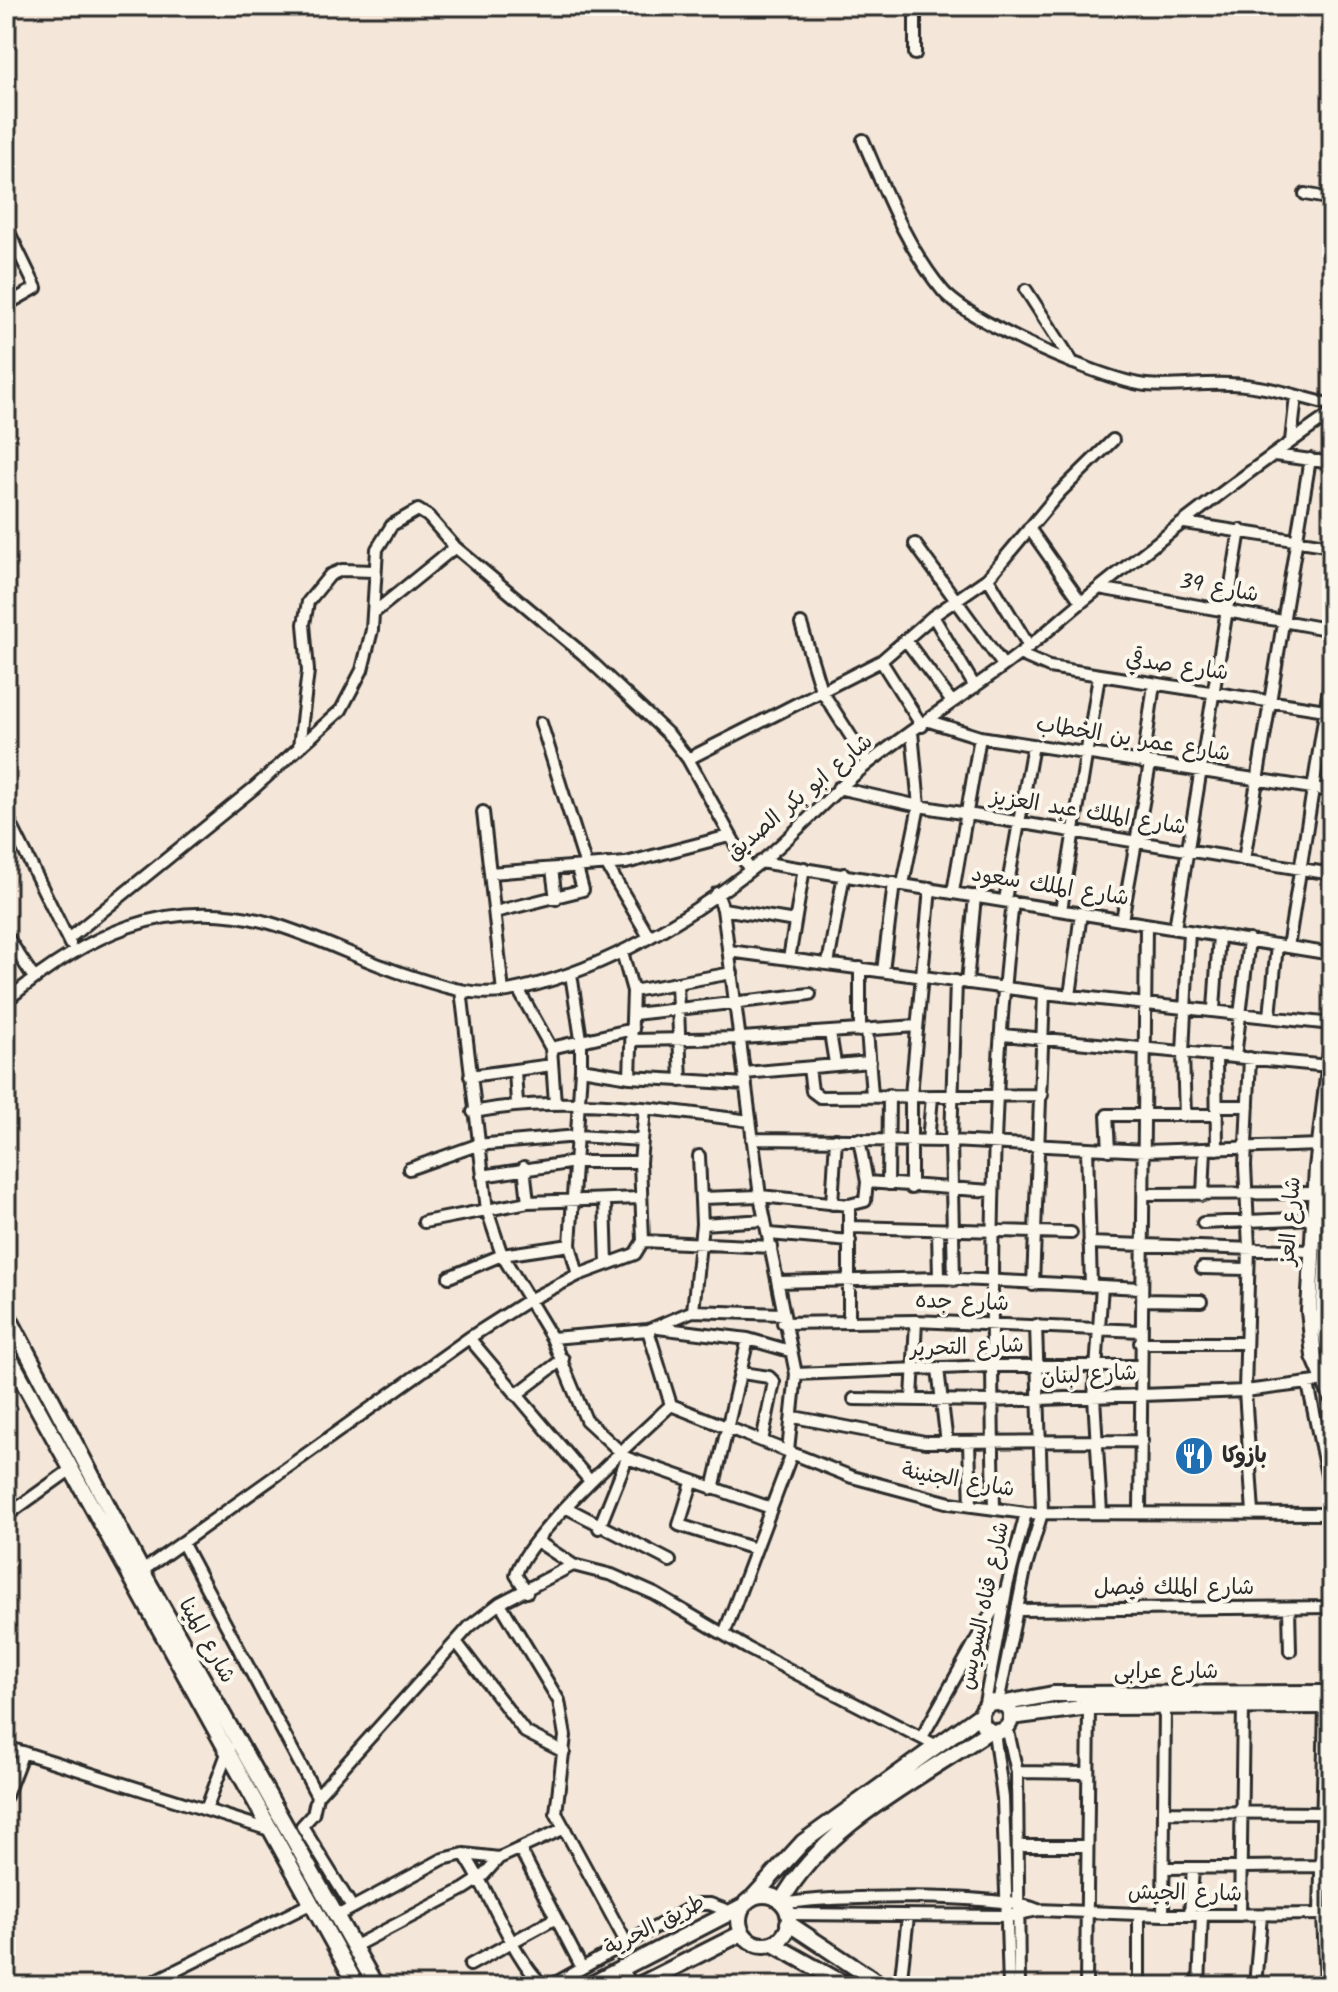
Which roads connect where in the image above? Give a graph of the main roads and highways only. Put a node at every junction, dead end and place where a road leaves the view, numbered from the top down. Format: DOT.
graph roads {
  1 [pos="1332,1044"];
  2 [pos="1332,1178"];
  3 [pos="1329,1260"];
  4 [pos="6,1312"];
  5 [pos="1328,1333"];
  6 [pos="6,1351"];
  7 [pos="1328,1375"];
  8 [pos="1332,1398"];
  9 [pos="136,1576"];
  10 [pos="1330,1702"];
  11 [pos="991,1707"];
  12 [pos="1000,1727"];
  13 [pos="232,1746"];
  14 [pos="742,1905"];
  15 [pos="785,1911"];
  16 [pos="742,1933"];
  17 [pos="773,1944"];
  18 [pos="595,1984"];
  19 [pos="357,1986"];
  20 [pos="376,1986"];
  21 [pos="634,1986"];
  22 [pos="848,1986"];
  23 [pos="883,1986"];
  1 -- 7 [label="main road, شارع العز"];
  2 -- 3 [label="main road, شارع العز"];
  3 -- 5 [label="main road, شارع العز"];
  4 -- 9 [label="main road, شارع المينا"];
  5 -- 7 [label="main road, شارع العز"];
  6 -- 9 [label="main road, شارع المينا"];
  7 -- 8 [label="main road, شارع العز"];
  9 -- 13 [label="main road, شارع المينا"];
  10 -- 11 [label="main road, شارع عرابى"];
  10 -- 12 [label="main road, شارع عرابى"];
  11 -- 12 [label="main road"];
  11 -- 12 [label="main road"];
  11 -- 14 [label="main road, شارع عرابى"];
  12 -- 15 [label="main road, شارع عرابى"];
  13 -- 19 [label="main road, شارع المينا"];
  13 -- 20 [label="main road, شارع المينا"];
  14 -- 15 [label="main road"];
  14 -- 16 [label="main road"];
  14 -- 18 [label="main road, طريق الحرية"];
  15 -- 17 [label="main road"];
  15 -- 23 [label="main road"];
  16 -- 17 [label="main road"];
  16 -- 21 [label="main road, طريق الحرية"];
  17 -- 22 [label="main road"];
}
